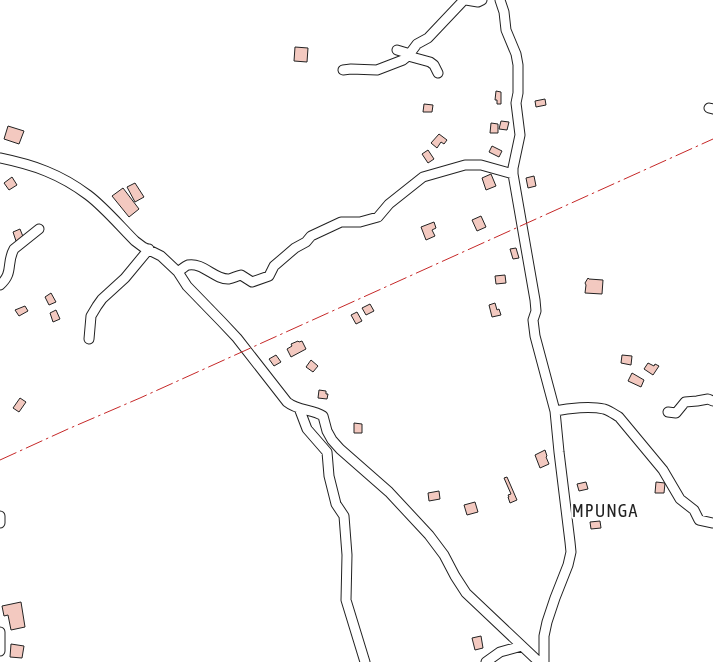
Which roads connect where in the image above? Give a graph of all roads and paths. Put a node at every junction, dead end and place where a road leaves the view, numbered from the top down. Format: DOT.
graph roads {
  1 [pos="465,0"];
  2 [pos="482,0"];
  3 [pos="500,0"];
  4 [pos="397,50"];
  5 [pos="408,56"];
  6 [pos="343,70"];
  7 [pos="438,73"];
  8 [pos="0,158"];
  9 [pos="513,174"];
  10 [pos="39,229"];
  11 [pos="149,249"];
  12 [pos="178,272"];
  13 [pos="0,285"];
  14 [pos="89,339"];
  15 [pos="713,401"];
  16 [pos="299,408"];
  17 [pos="555,411"];
  18 [pos="668,412"];
  19 [pos="0,516"];
  20 [pos="0,523"];
  21 [pos="713,523"];
  22 [pos="0,632"];
  23 [pos="522,646"];
  24 [pos="0,651"];
  25 [pos="365,662"];
  26 [pos="486,662"];
  27 [pos="540,662"];
  28 [pos="544,662"];
  1 -- 2 [label="street"];
  1 -- 5 [label="street"];
  3 -- 9 [label="street"];
  4 -- 5 [label="street"];
  5 -- 6 [label="street"];
  5 -- 7 [label="street"];
  8 -- 11 [label="street"];
  9 -- 12 [label="street"];
  9 -- 17 [label="street"];
  10 -- 13 [label="street"];
  11 -- 12 [label="street"];
  11 -- 14 [label="street"];
  12 -- 16 [label="street"];
  15 -- 18 [label="street"];
  16 -- 23 [label="street"];
  16 -- 25 [label="street"];
  17 -- 21 [label="street"];
  17 -- 28 [label="street"];
  19 -- 20 [label="street"];
  22 -- 24 [label="street"];
  23 -- 26 [label="street"];
  23 -- 27 [label="street"];
}
